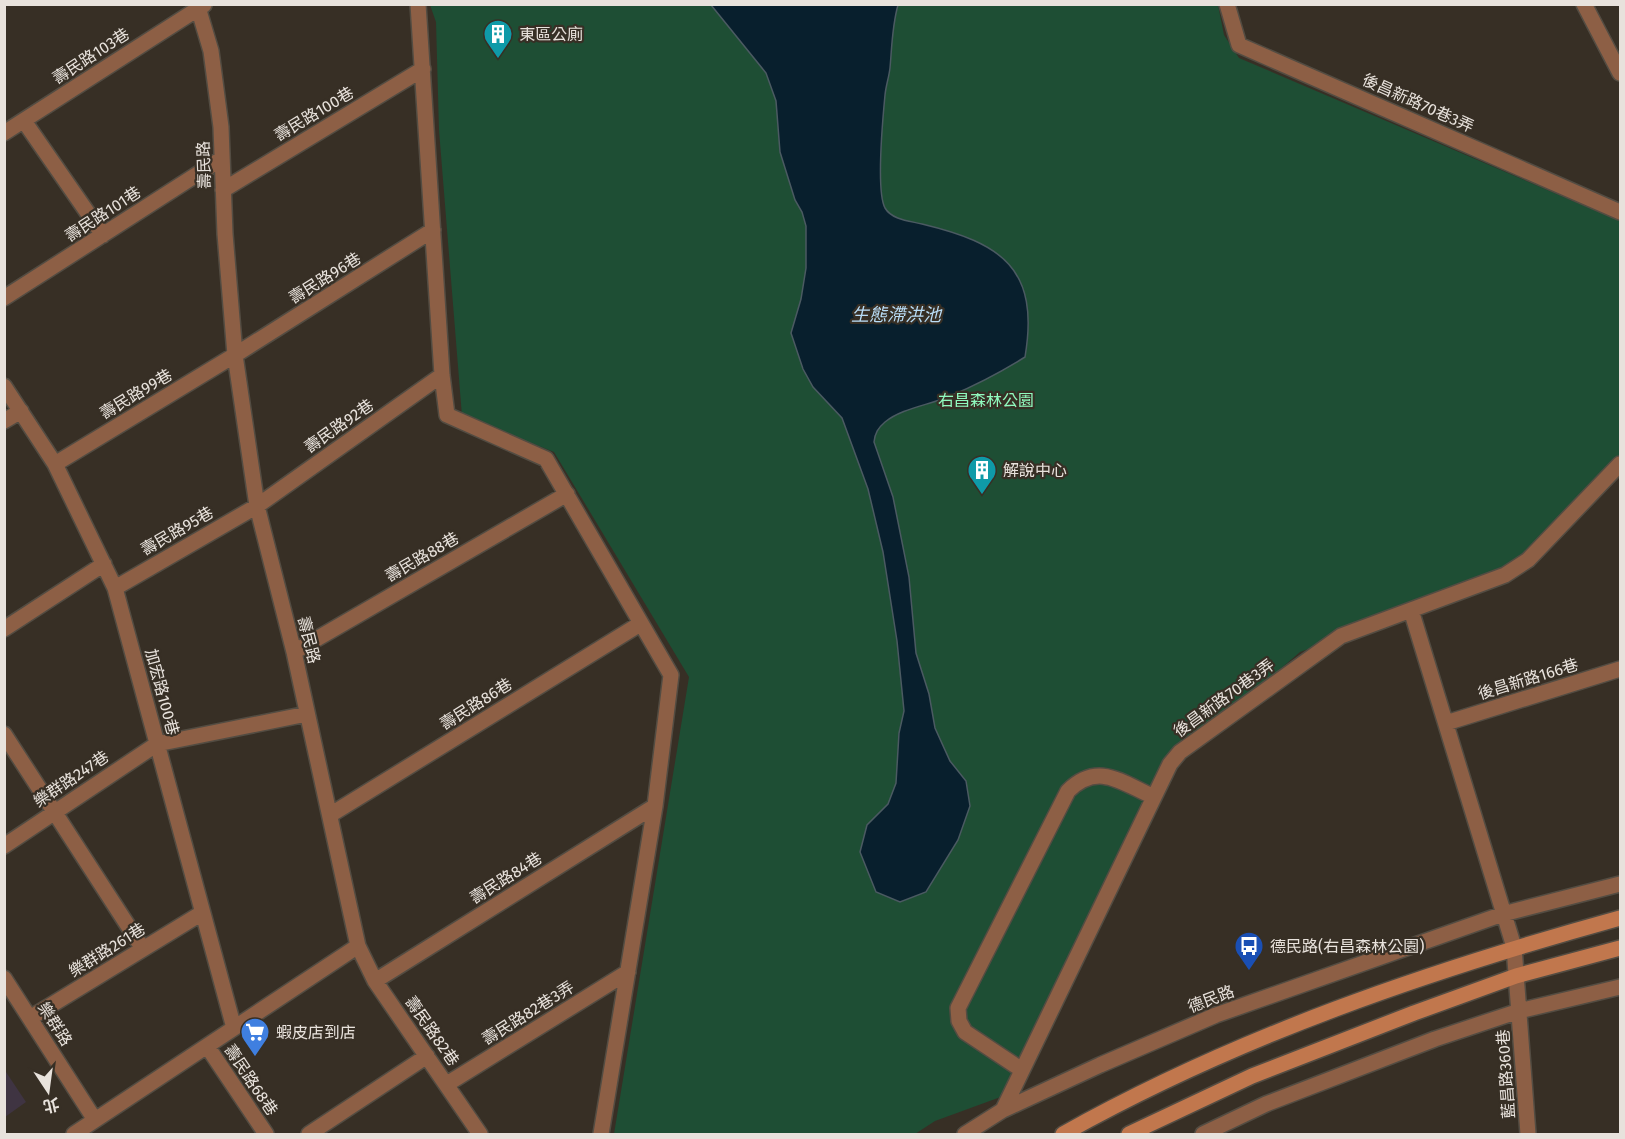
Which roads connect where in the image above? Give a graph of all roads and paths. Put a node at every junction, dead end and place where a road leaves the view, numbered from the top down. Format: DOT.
graph roads {
  1 [pos="418,4"];
  2 [pos="1227,4"];
  3 [pos="1584,4"];
  4 [pos="200,6"];
  5 [pos="423,69"];
  6 [pos="1620,73"];
  7 [pos="24,121"];
  8 [pos="4,133"];
  9 [pos="222,159"];
  10 [pos="223,190"];
  11 [pos="1620,212"];
  12 [pos="433,230"];
  13 [pos="103,235"];
  14 [pos="4,298"];
  15 [pos="235,356"];
  16 [pos="442,375"];
  17 [pos="4,386"];
  18 [pos="21,411"];
  19 [pos="4,421"];
  20 [pos="55,464"];
  21 [pos="1620,464"];
  22 [pos="567,494"];
  23 [pos="256,506"];
  24 [pos="104,564"];
  25 [pos="115,588"];
  26 [pos="1411,610"];
  27 [pos="640,624"];
  28 [pos="4,629"];
  29 [pos="294,652"];
  30 [pos="1620,669"];
  31 [pos="307,714"];
  32 [pos="1446,723"];
  33 [pos="4,734"];
  34 [pos="157,744"];
  35 [pos="1154,797"];
  36 [pos="655,806"];
  37 [pos="54,811"];
  38 [pos="330,815"];
  39 [pos="4,846"];
  40 [pos="1620,884"];
  41 [pos="202,913"];
  42 [pos="1503,914"];
  43 [pos="1620,918"];
  44 [pos="358,946"];
  45 [pos="1514,947"];
  46 [pos="1620,948"];
  47 [pos="143,949"];
  48 [pos="628,972"];
  49 [pos="1516,976"];
  50 [pos="4,978"];
  51 [pos="375,981"];
  52 [pos="1620,987"];
  53 [pos="1519,1011"];
  54 [pos="30,1018"];
  55 [pos="234,1028"];
  56 [pos="207,1046"];
  57 [pos="427,1056"];
  58 [pos="1022,1070"];
  59 [pos="447,1084"];
  60 [pos="1003,1110"];
  61 [pos="95,1120"];
  62 [pos="74,1134"];
  63 [pos="266,1134"];
  64 [pos="309,1134"];
  65 [pos="480,1134"];
  66 [pos="601,1134"];
  67 [pos="965,1134"];
  68 [pos="1063,1134"];
  69 [pos="1129,1134"];
  70 [pos="1203,1134"];
  71 [pos="1528,1134"];
  1 -- 5 [label="street"];
  2 -- 11 [label="street, 後昌新路70巷3弄"];
  3 -- 6 [label="street"];
  4 -- 7 [label="street, 壽民路103巷"];
  4 -- 9 [label="street, 壽民路"];
  5 -- 10 [label="street, 壽民路100巷"];
  5 -- 12 [label="street"];
  7 -- 8 [label="street, 壽民路103巷"];
  7 -- 13 [label="street"];
  9 -- 10 [label="street, 壽民路"];
  9 -- 13 [label="street, 壽民路101巷"];
  10 -- 15 [label="street, 壽民路"];
  12 -- 15 [label="street, 壽民路96巷"];
  12 -- 16 [label="street"];
  13 -- 14 [label="street, 壽民路101巷"];
  15 -- 20 [label="street, 壽民路99巷"];
  15 -- 23 [label="street, 壽民路"];
  16 -- 22 [label="street"];
  16 -- 23 [label="street, 壽民路92巷"];
  17 -- 18 [label="street, 加宏路100巷"];
  18 -- 19 [label="street"];
  18 -- 20 [label="street, 加宏路100巷"];
  20 -- 24 [label="street, 加宏路100巷"];
  21 -- 26 [label="street, 後昌新路70巷3弄"];
  22 -- 27 [label="street"];
  22 -- 29 [label="street, 壽民路88巷"];
  23 -- 25 [label="street, 壽民路95巷"];
  23 -- 29 [label="street, 壽民路"];
  24 -- 25 [label="street, 加宏路100巷"];
  24 -- 28 [label="street"];
  25 -- 34 [label="street, 加宏路100巷"];
  26 -- 32 [label="street, 藍昌路360巷"];
  26 -- 35 [label="street, 後昌新路70巷3弄"];
  27 -- 36 [label="street"];
  27 -- 38 [label="street, 壽民路86巷"];
  29 -- 31 [label="street, 壽民路"];
  30 -- 32 [label="street, 後昌新路166巷"];
  31 -- 34 [label="street"];
  31 -- 38 [label="street, 壽民路"];
  32 -- 42 [label="street, 藍昌路360巷"];
  33 -- 37 [label="street"];
  34 -- 37 [label="street, 樂群路247巷"];
  34 -- 41 [label="street, 加宏路100巷"];
  35 -- 58 [label="street, 後昌新路70巷3弄"];
  35 -- 58 [label="street"];
  36 -- 48 [label="street"];
  36 -- 51 [label="street, 壽民路84巷"];
  37 -- 39 [label="street, 樂群路247巷"];
  37 -- 47 [label="street"];
  38 -- 44 [label="street, 壽民路"];
  40 -- 42 [label="street, 德民路"];
  41 -- 47 [label="street, 樂群路261巷"];
  41 -- 55 [label="street, 加宏路100巷"];
  42 -- 45 [label="street, 藍昌路360巷"];
  42 -- 60 [label="street, 德民路"];
  43 -- 45 [label="street"];
  44 -- 51 [label="street, 壽民路82巷"];
  44 -- 55 [label="street"];
  45 -- 49 [label="street, 藍昌路360巷"];
  45 -- 68 [label="street"];
  46 -- 49 [label="street"];
  47 -- 54 [label="street, 樂群路261巷"];
  48 -- 59 [label="street, 壽民路82巷3弄"];
  48 -- 66 [label="street"];
  49 -- 53 [label="street, 藍昌路360巷"];
  49 -- 69 [label="street"];
  50 -- 54 [label="street, 樂群路"];
  51 -- 57 [label="street, 壽民路82巷"];
  52 -- 53 [label="street"];
  53 -- 70 [label="street"];
  53 -- 71 [label="street, 藍昌路360巷"];
  54 -- 61 [label="street, 樂群路"];
  55 -- 56 [label="street"];
  56 -- 61 [label="street"];
  56 -- 63 [label="street, 壽民路68巷"];
  57 -- 59 [label="street, 壽民路82巷"];
  57 -- 64 [label="street"];
  58 -- 60 [label="street, 後昌新路70巷3弄"];
  59 -- 65 [label="street, 壽民路82巷"];
  60 -- 67 [label="street, 德民路"];
  61 -- 62 [label="street"];
}
